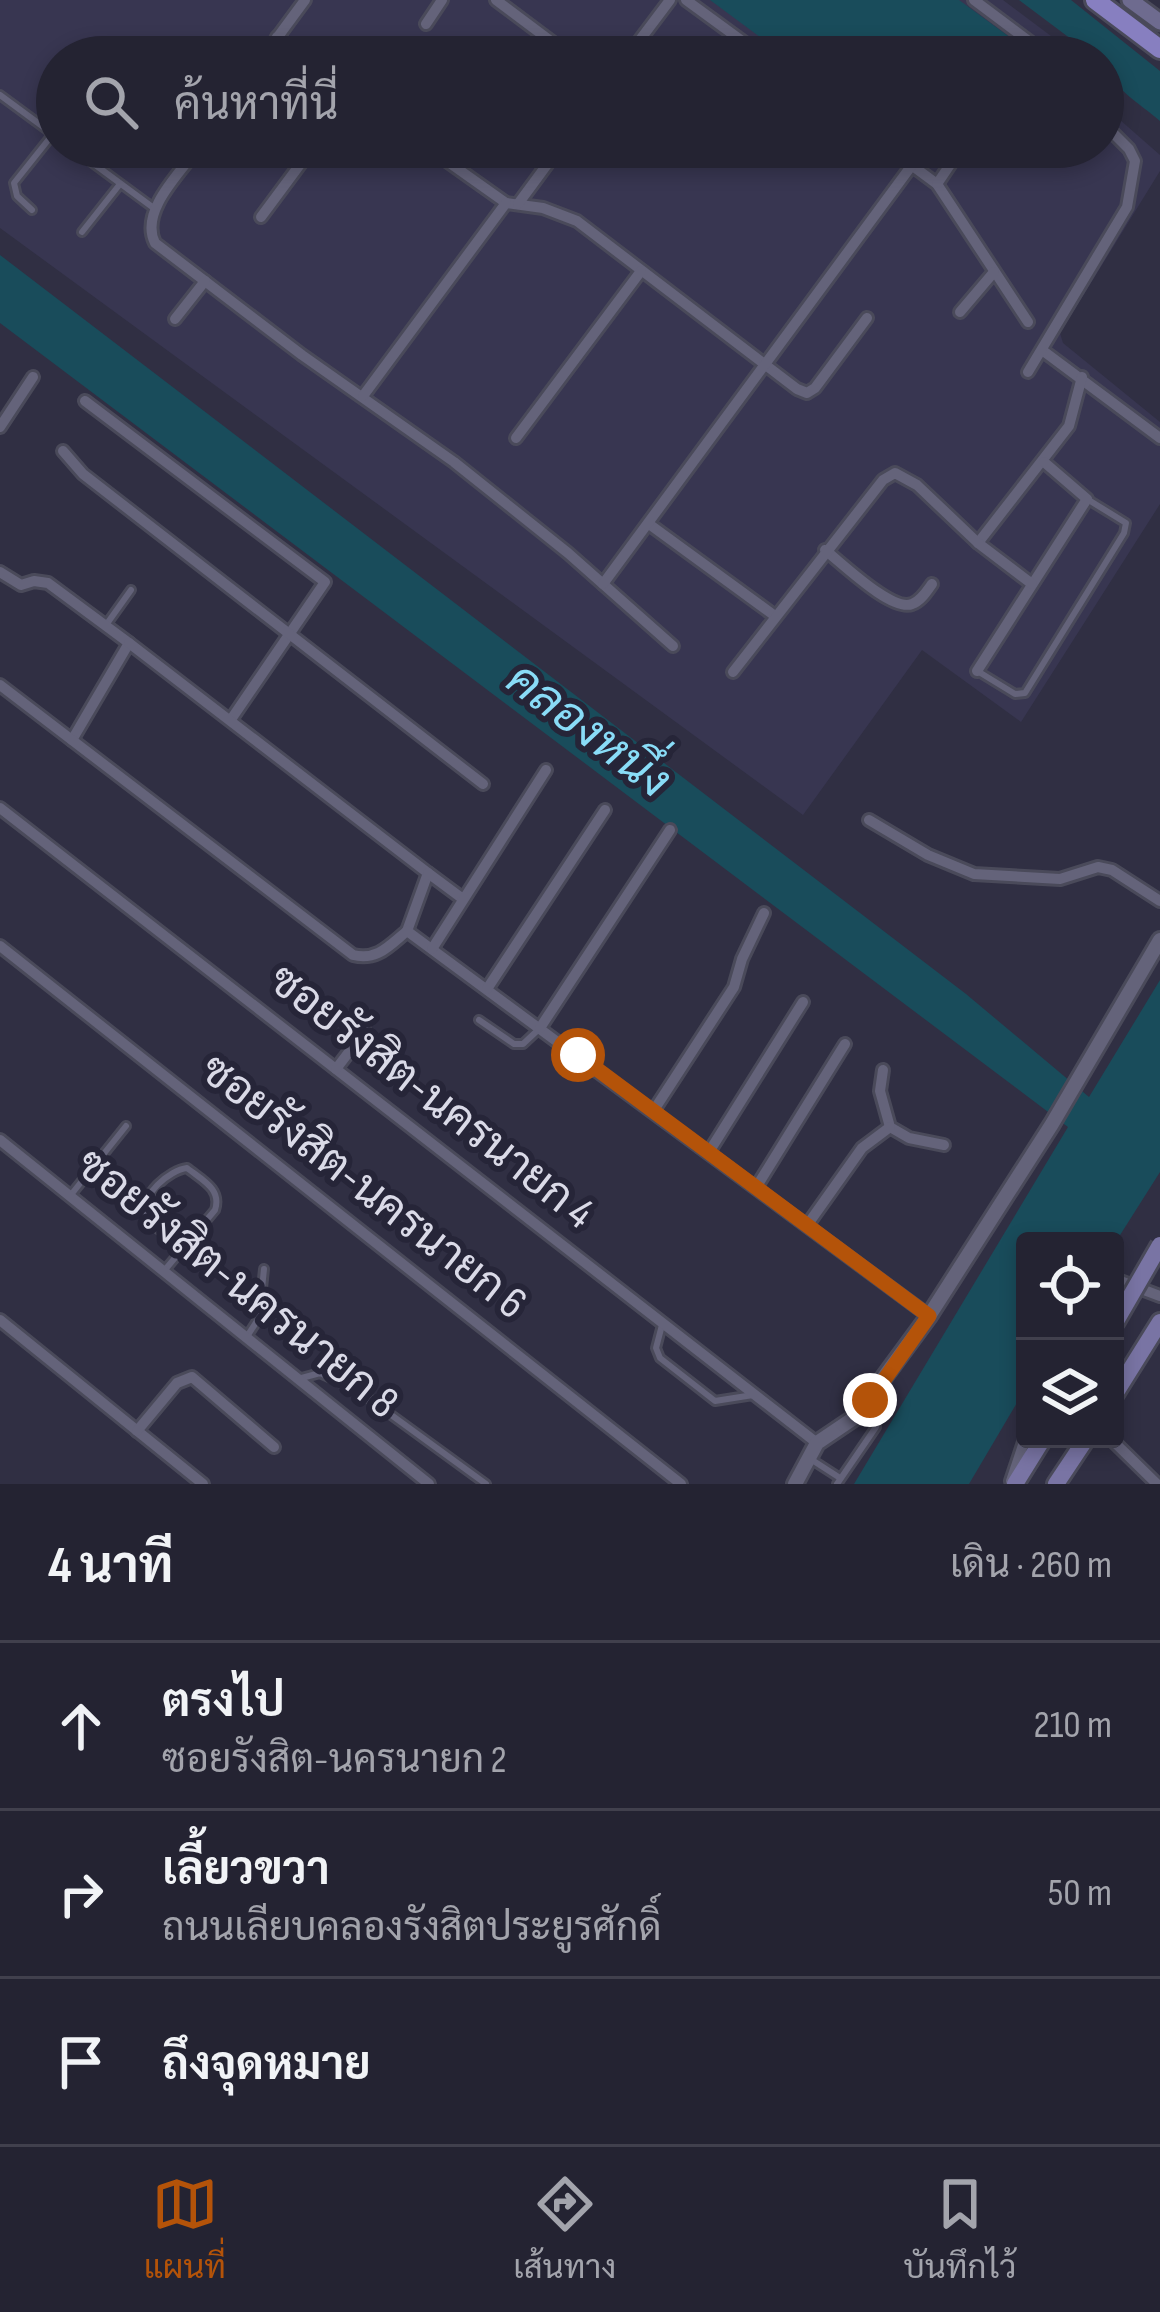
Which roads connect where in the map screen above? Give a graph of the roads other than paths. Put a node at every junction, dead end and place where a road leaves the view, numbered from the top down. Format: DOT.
graph roads {
  1 [pos="305,0"];
  2 [pos="442,0"];
  3 [pos="496,0"];
  4 [pos="670,0"];
  5 [pos="686,0"];
  6 [pos="974,0"];
  7 [pos="1095,0"];
  8 [pos="1130,0"];
  9 [pos="1160,22"];
  10 [pos="426,24"];
  11 [pos="278,36"];
  12 [pos="544,36"];
  13 [pos="643,36"];
  14 [pos="735,36"];
  15 [pos="1021,36"];
  16 [pos="1160,49"];
  17 [pos="0,95"];
  18 [pos="36,121"];
  19 [pos="1124,144"];
  20 [pos="36,157"];
  21 [pos="98,168"];
  22 [pos="184,168"];
  23 [pos="297,168"];
  24 [pos="458,168"];
  25 [pos="542,168"];
  26 [pos="911,168"];
  27 [pos="915,168"];
  28 [pos="948,168"];
  29 [pos="120,184"];
  30 [pos="937,184"];
  31 [pos="512,204"];
  32 [pos="155,209"];
  33 [pos="32,210"];
  34 [pos="261,217"];
  35 [pos="82,232"];
  36 [pos="641,271"];
  37 [pos="994,272"];
  38 [pos="205,281"];
  39 [pos="960,312"];
  40 [pos="867,318"];
  41 [pos="175,319"];
  42 [pos="1028,322"];
  43 [pos="1042,350"];
  44 [pos="766,364"];
  45 [pos="1028,372"];
  46 [pos="33,377"];
  47 [pos="1082,377"];
  48 [pos="363,396"];
  49 [pos="85,400"];
  50 [pos="0,427"];
  51 [pos="516,438"];
  52 [pos="1160,439"];
  53 [pos="63,451"];
  54 [pos="1044,462"];
  55 [pos="1087,500"];
  56 [pos="650,524"];
  57 [pos="978,543"];
  58 [pos="825,550"];
  59 [pos="0,572"];
  60 [pos="603,584"];
  61 [pos="932,584"];
  62 [pos="1032,584"];
  63 [pos="131,590"];
  64 [pos="775,616"];
  65 [pos="106,626"];
  66 [pos="291,635"];
  67 [pos="129,643"];
  68 [pos="673,646"];
  69 [pos="977,671"];
  70 [pos="733,672"];
  71 [pos="0,685"];
  72 [pos="232,718"];
  73 [pos="72,740"];
  74 [pos="546,770"];
  75 [pos="483,784"];
  76 [pos="0,808"];
  77 [pos="605,810"];
  78 [pos="869,820"];
  79 [pos="670,830"];
  80 [pos="428,873"];
  81 [pos="464,899"];
  82 [pos="1160,901"];
  83 [pos="764,913"];
  84 [pos="407,931"];
  85 [pos="1160,940"];
  86 [pos="0,946"];
  87 [pos="432,949"];
  88 [pos="487,989"];
  89 [pos="803,1002"];
  90 [pos="479,1020"];
  91 [pos="540,1028"];
  92 [pos="364,1031"];
  93 [pos="844,1044"];
  94 [pos="336,1069"];
  95 [pos="883,1070"];
  96 [pos="653,1110"];
  97 [pos="126,1126"];
  98 [pos="890,1127"];
  99 [pos="0,1140"];
  100 [pos="944,1145"];
  101 [pos="709,1152"];
  102 [pos="757,1186"];
  103 [pos="70,1196"];
  104 [pos="808,1224"];
  105 [pos="1160,1244"];
  106 [pos="183,1247"];
  107 [pos="264,1269"];
  108 [pos="164,1271"];
  109 [pos="1124,1282"];
  110 [pos="1160,1296"];
  111 [pos="1124,1307"];
  112 [pos="929,1316"];
  113 [pos="0,1320"];
  114 [pos="662,1321"];
  115 [pos="1160,1322"];
  116 [pos="246,1338"];
  117 [pos="298,1379"];
  118 [pos="1124,1380"];
  119 [pos="753,1395"];
  120 [pos="870,1400"];
  121 [pos="137,1430"];
  122 [pos="817,1443"];
  123 [pos="274,1447"];
  124 [pos="1022,1448"];
  125 [pos="1037,1448"];
  126 [pos="1080,1448"];
  127 [pos="1120,1448"];
  128 [pos="808,1458"];
  129 [pos="838,1481"];
  130 [pos="203,1484"];
  131 [pos="429,1484"];
  132 [pos="486,1484"];
  133 [pos="681,1484"];
  134 [pos="795,1484"];
  135 [pos="1013,1484"];
  136 [pos="1056,1484"];
  137 [pos="1157,1484"];
  1 -- 11 [label="street"];
  2 -- 10 [label="street"];
  3 -- 12 [label="street"];
  4 -- 13 [label="street"];
  5 -- 14 [label="street"];
  6 -- 15 [label="street"];
  7 -- 16 [label="highway"];
  8 -- 9 [label="main road"];
  17 -- 18 [label="lane"];
  19 -- 43 [label="street"];
  20 -- 33 [label="lane"];
  21 -- 29 [label="lane"];
  22 -- 32 [label="street"];
  23 -- 34 [label="street"];
  24 -- 31 [label="street"];
  25 -- 31 [label="street"];
  26 -- 44 [label="street"];
  27 -- 30 [label="street"];
  28 -- 30 [label="street"];
  29 -- 32 [label="lane"];
  29 -- 35 [label="lane"];
  30 -- 37 [label="street"];
  31 -- 36 [label="street"];
  31 -- 48 [label="street"];
  32 -- 38 [label="street"];
  36 -- 44 [label="street"];
  36 -- 51 [label="street"];
  37 -- 39 [label="street"];
  37 -- 42 [label="street"];
  38 -- 41 [label="street"];
  38 -- 48 [label="street"];
  40 -- 44 [label="street"];
  43 -- 45 [label="street"];
  43 -- 47 [label="street"];
  44 -- 56 [label="street"];
  46 -- 50 [label="street"];
  47 -- 52 [label="street"];
  47 -- 54 [label="street"];
  48 -- 60 [label="street"];
  49 -- 66 [label="street"];
  53 -- 66 [label="street"];
  54 -- 55 [label="street"];
  54 -- 57 [label="street"];
  55 -- 62 [label="street"];
  55 -- 69 [label="lane"];
  56 -- 60 [label="street"];
  56 -- 64 [label="street"];
  57 -- 58 [label="street"];
  57 -- 62 [label="street"];
  58 -- 61 [label="street"];
  58 -- 64 [label="street"];
  59 -- 65 [label="street"];
  60 -- 68 [label="street"];
  62 -- 69 [label="street"];
  63 -- 65 [label="lane"];
  64 -- 70 [label="street"];
  65 -- 67 [label="street"];
  66 -- 72 [label="street"];
  66 -- 75 [label="street"];
  67 -- 72 [label="street"];
  67 -- 73 [label="street"];
  71 -- 73 [label="street"];
  72 -- 80 [label="street"];
  73 -- 84 [label="street"];
  74 -- 81 [label="street"];
  76 -- 94 [label="street, ซอยรังสิต-นครนายก 4"];
  77 -- 88 [label="street"];
  78 -- 82 [label="street"];
  79 -- 91 [label="street"];
  80 -- 81 [label="street"];
  80 -- 84 [label="street"];
  81 -- 87 [label="street"];
  83 -- 96 [label="street"];
  84 -- 87 [label="street"];
  85 -- 112 [label="street"];
  86 -- 133 [label="street, ซอยรังสิต-นครนายก 6"];
  87 -- 88 [label="street"];
  88 -- 91 [label="street"];
  89 -- 101 [label="street"];
  90 -- 91 [label="lane"];
  91 -- 96 [label="street"];
  92 -- 94 [label="street"];
  93 -- 102 [label="street"];
  94 -- 114 [label="street, ซอยรังสิต-นครนายก 4"];
  95 -- 98 [label="street"];
  96 -- 101 [label="street"];
  97 -- 103 [label="lane"];
  98 -- 100 [label="street"];
  98 -- 104 [label="street"];
  99 -- 103 [label="street, ซอยรังสิต-นครนายก 8"];
  101 -- 102 [label="street"];
  102 -- 104 [label="street"];
  103 -- 108 [label="street, ซอยรังสิต-นครนายก 8"];
  104 -- 112 [label="street"];
  105 -- 111 [label="main road, bridge"];
  106 -- 106 [label="lane"];
  106 -- 108 [label="lane"];
  107 -- 116 [label="lane"];
  108 -- 116 [label="street, ซอยรังสิต-นครนายก 8"];
  109 -- 110 [label="street"];
  112 -- 120 [label="street"];
  113 -- 121 [label="street"];
  114 -- 119 [label="street, ซอยรังสิต-นครนายก 4"];
  114 -- 119 [label="lane"];
  115 -- 118 [label="main road"];
  116 -- 117 [label="street, ซอยรังสิต-นครนายก 8"];
  117 -- 131 [label="street, ซอยรังสิต-นครนายก 8"];
  117 -- 132 [label="lane"];
  119 -- 122 [label="street, ซอยรังสิต-นครนายก 4"];
  120 -- 122 [label="street"];
  120 -- 129 [label="lane"];
  121 -- 123 [label="street"];
  121 -- 130 [label="street"];
  122 -- 128 [label="street"];
  124 -- 135 [label="street"];
  125 -- 135 [label="main road"];
  126 -- 136 [label="main road"];
  127 -- 137 [label="street"];
  128 -- 129 [label="lane"];
  128 -- 134 [label="street"];
}
